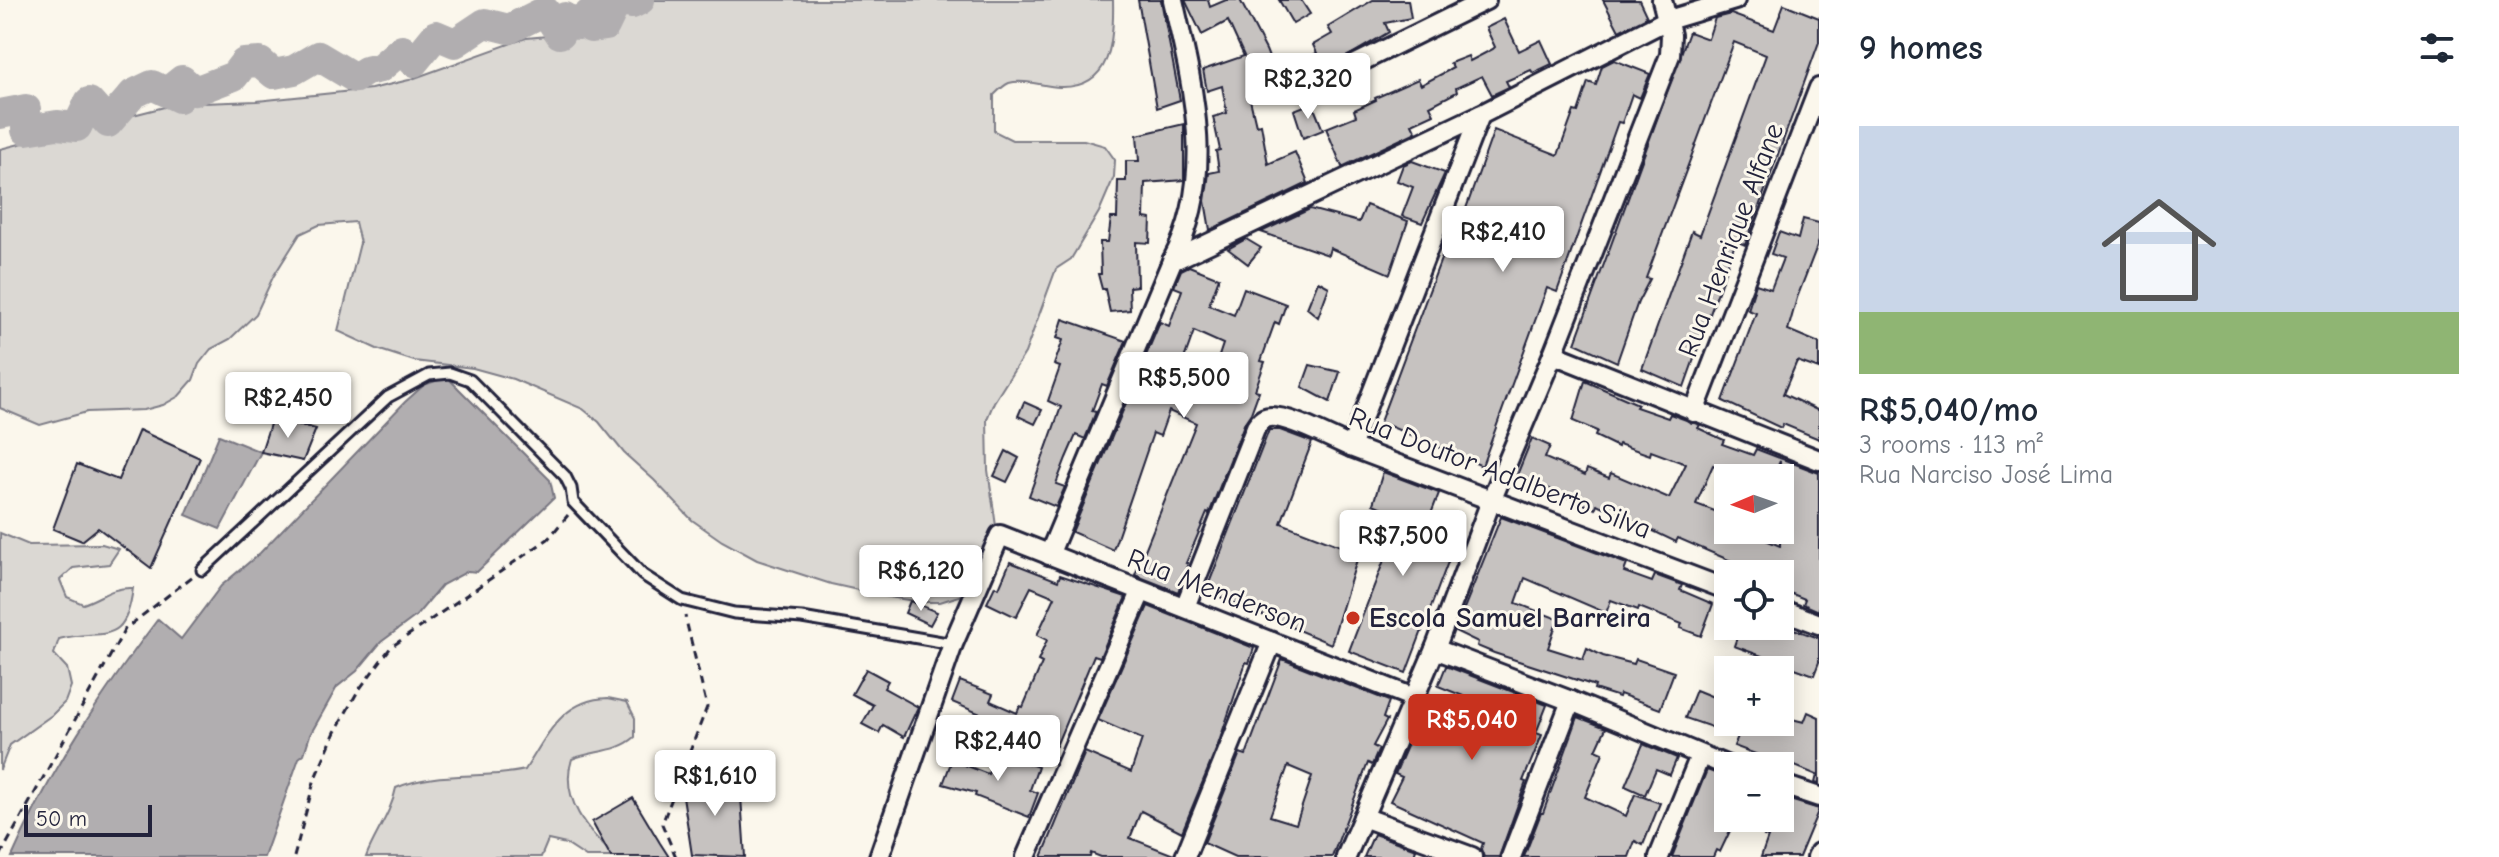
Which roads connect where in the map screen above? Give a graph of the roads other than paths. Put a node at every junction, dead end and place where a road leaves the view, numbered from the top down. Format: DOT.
graph roads {
  1 [pos="1173,0"];
  2 [pos="1486,0"];
  3 [pos="1662,0"];
  4 [pos="1735,0"];
  5 [pos="1665,21"];
  6 [pos="1352,66"];
  7 [pos="1819,88"];
  8 [pos="1480,115"];
  9 [pos="1172,261"];
  10 [pos="1553,354"];
  11 [pos="1694,412"];
  12 [pos="1351,447"];
  13 [pos="1819,460"];
  14 [pos="1491,501"];
  15 [pos="1049,555"];
  16 [pos="202,570"];
  17 [pos="1714,585"];
  18 [pos="1141,592"];
  19 [pos="1185,607"];
  20 [pos="1794,614"];
  21 [pos="1819,624"];
  22 [pos="1272,642"];
  23 [pos="953,644"];
  24 [pos="1435,649"];
  25 [pos="1414,698"];
  26 [pos="1571,701"];
  27 [pos="1700,756"];
  28 [pos="1714,761"];
  29 [pos="1794,789"];
  30 [pos="1819,797"];
  31 [pos="1363,817"];
  32 [pos="879,857"];
  33 [pos="1026,857"];
  34 [pos="1186,857"];
  35 [pos="1346,857"];
  36 [pos="1472,857"];
  37 [pos="1511,857"];
  38 [pos="1659,857"];
  1 -- 9 [label="street"];
  2 -- 6 [label="street"];
  3 -- 5 [label="street"];
  4 -- 5 [label="street"];
  5 -- 8 [label="street"];
  5 -- 10 [label="street"];
  7 -- 11 [label="street, Rua Henrique Alfane"];
  8 -- 9 [label="street"];
  8 -- 12 [label="street"];
  9 -- 15 [label="street"];
  10 -- 11 [label="street"];
  10 -- 14 [label="street"];
  11 -- 13 [label="street"];
  12 -- 14 [label="street, Rua Doutor Adalberto Silva"];
  12 -- 19 [label="street, Rua Doutor Adalberto Silva"];
  14 -- 17 [label="street, Rua Doutor Adalberto Silva"];
  14 -- 24 [label="street"];
  15 -- 18 [label="street, Rua Menderson"];
  15 -- 23 [label="street, Rua Menderson"];
  16 -- 23 [label="lane"];
  18 -- 19 [label="street, Rua Menderson"];
  18 -- 33 [label="street"];
  19 -- 22 [label="street, Rua Menderson"];
  20 -- 21 [label="street"];
  22 -- 25 [label="street, Rua Menderson"];
  22 -- 34 [label="street"];
  23 -- 32 [label="street"];
  24 -- 25 [label="street"];
  24 -- 26 [label="street"];
  25 -- 31 [label="street"];
  26 -- 27 [label="street"];
  26 -- 37 [label="street"];
  27 -- 28 [label="street"];
  27 -- 38 [label="street"];
  29 -- 30 [label="street"];
  31 -- 35 [label="street"];
  31 -- 36 [label="street"];
}
